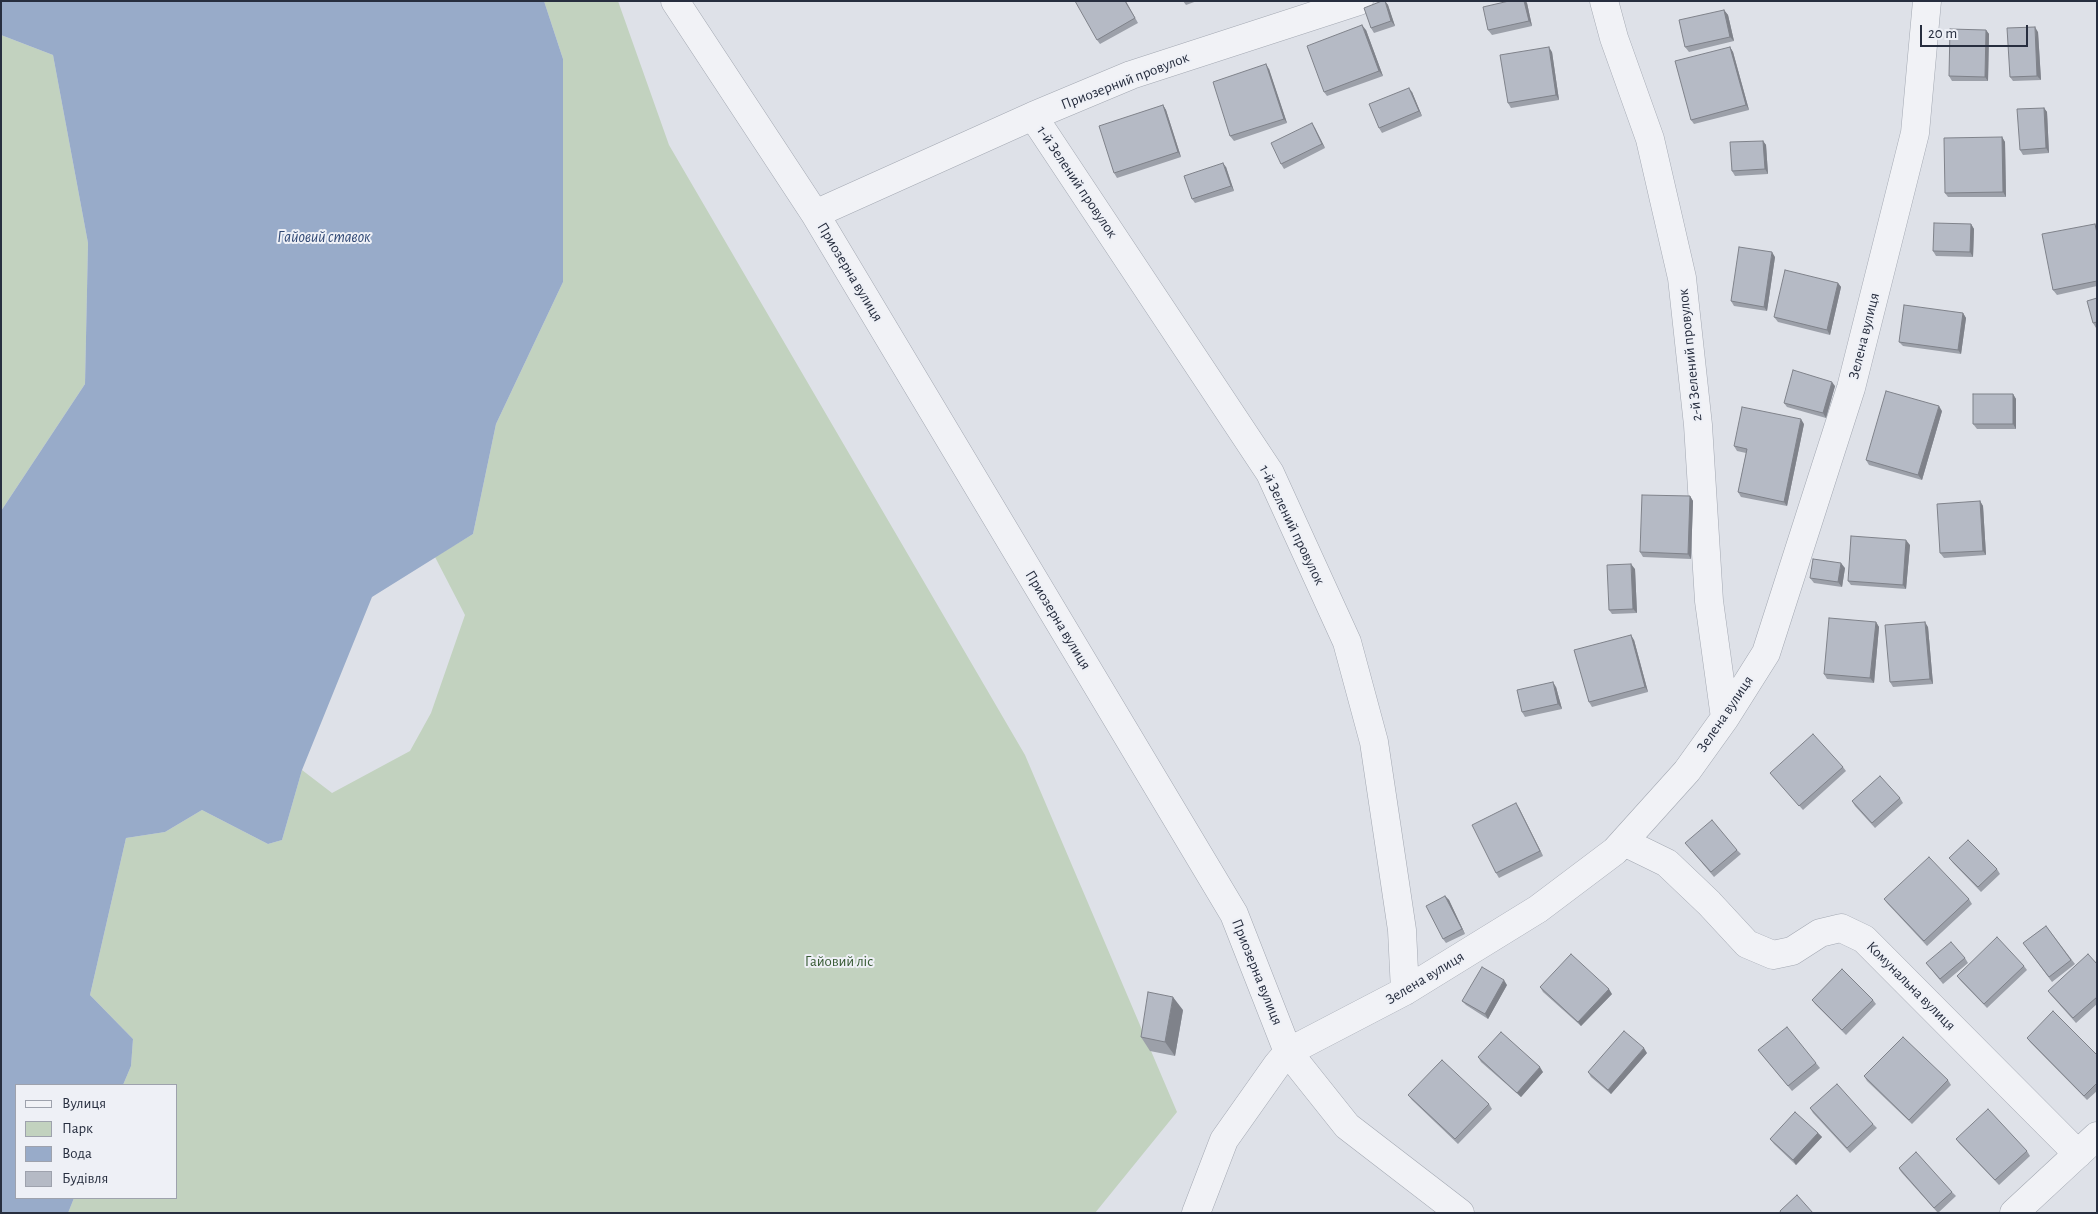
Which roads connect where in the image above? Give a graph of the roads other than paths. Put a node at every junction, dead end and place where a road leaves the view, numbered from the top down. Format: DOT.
graph roads {
  1 [pos="675,1"];
  2 [pos="1359,1"];
  3 [pos="1604,1"];
  4 [pos="1927,1"];
  5 [pos="1033,116"];
  6 [pos="815,214"];
  7 [pos="1726,718"];
  8 [pos="1624,842"];
  9 [pos="1405,991"];
  10 [pos="1288,1052"];
  11 [pos="2087,1145"];
  12 [pos="1196,1213"];
  13 [pos="1460,1213"];
  14 [pos="2014,1213"];
  1 -- 6 [label="street, Приозерна вулиця"];
  2 -- 5 [label="street, Приозерний провулок"];
  3 -- 7 [label="street, 2-й Зелений провулок"];
  4 -- 7 [label="street, Зелена вулиця"];
  5 -- 6 [label="street, Приозерний провулок"];
  5 -- 9 [label="street, 1-й Зелений провулок"];
  6 -- 10 [label="street, Приозерна вулиця"];
  7 -- 8 [label="street, Зелена вулиця"];
  8 -- 9 [label="street, Зелена вулиця"];
  8 -- 11 [label="street, Комунальна вулиця"];
  9 -- 10 [label="street, Зелена вулиця"];
  10 -- 12 [label="street, Зелена вулиця"];
  10 -- 13 [label="street, Приозерна вулиця"];
  11 -- 14 [label="street, Комунальна вулиця"];
}
